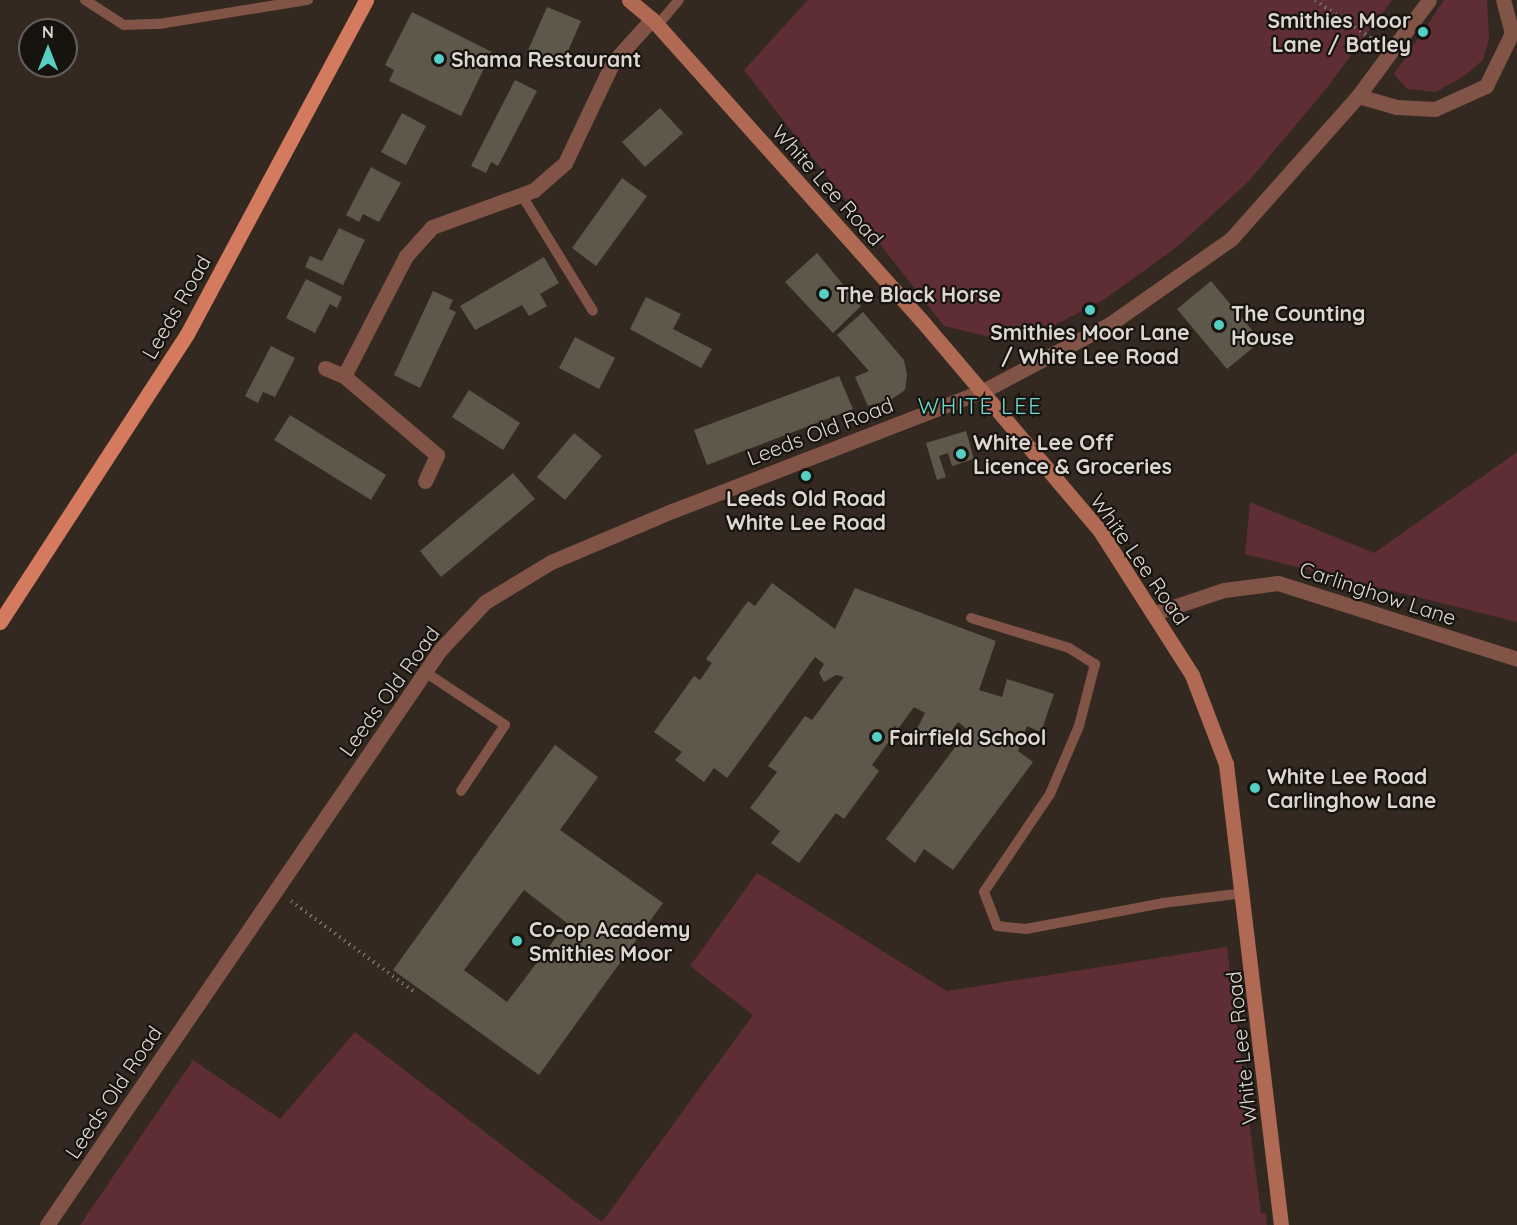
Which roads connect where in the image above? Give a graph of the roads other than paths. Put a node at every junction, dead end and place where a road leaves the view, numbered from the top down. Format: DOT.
graph roads {
  1 [pos="85,0"];
  2 [pos="308,0"];
  3 [pos="366,0"];
  4 [pos="629,0"];
  5 [pos="679,0"];
  6 [pos="1429,0"];
  7 [pos="1503,0"];
  8 [pos="654,22"];
  9 [pos="1358,96"];
  10 [pos="521,194"];
  11 [pos="593,311"];
  12 [pos="325,368"];
  13 [pos="344,376"];
  14 [pos="981,392"];
  15 [pos="425,481"];
  16 [pos="1155,613"];
  17 [pos="971,618"];
  18 [pos="0,622"];
  19 [pos="1517,659"];
  20 [pos="425,672"];
  21 [pos="461,791"];
  22 [pos="1244,893"];
  23 [pos="47,1225"];
  24 [pos="1281,1225"];
  1 -- 2 [label="lane"];
  3 -- 18 [label="main road, Leeds Road"];
  4 -- 8 [label="main road, White Lee Road"];
  5 -- 8 [label="lane"];
  6 -- 9 [label="street, Leeds Old Road"];
  7 -- 9 [label="street"];
  8 -- 10 [label="street"];
  8 -- 14 [label="main road, White Lee Road"];
  9 -- 14 [label="street, Leeds Old Road"];
  10 -- 11 [label="lane"];
  10 -- 13 [label="street"];
  12 -- 13 [label="street"];
  13 -- 15 [label="street"];
  14 -- 16 [label="main road, White Lee Road"];
  14 -- 20 [label="street, Leeds Old Road"];
  16 -- 19 [label="street, Carlinghow Lane"];
  16 -- 22 [label="main road, White Lee Road"];
  17 -- 22 [label="lane"];
  20 -- 21 [label="lane"];
  20 -- 23 [label="street, Leeds Old Road"];
  22 -- 24 [label="main road, White Lee Road"];
}
